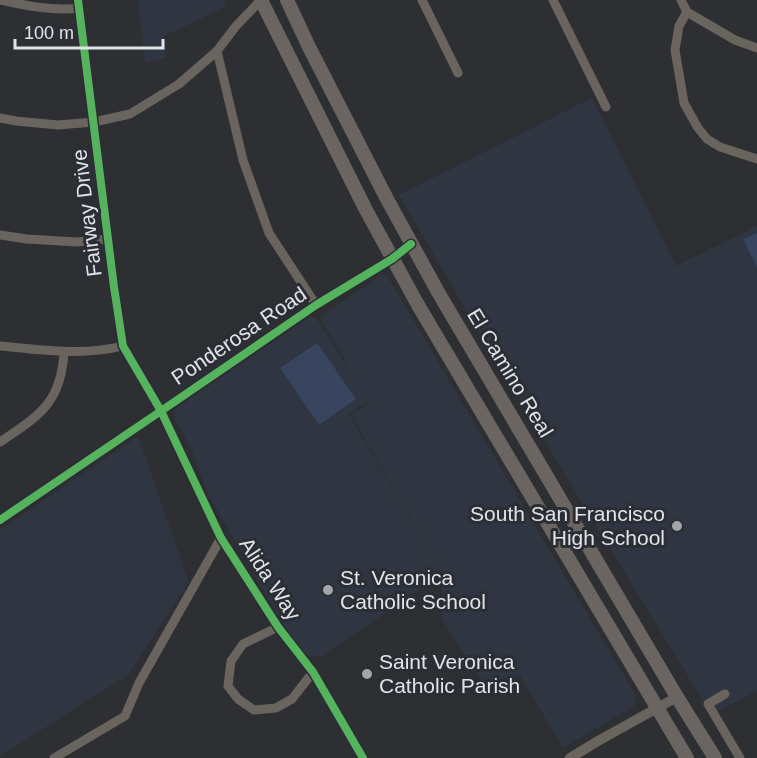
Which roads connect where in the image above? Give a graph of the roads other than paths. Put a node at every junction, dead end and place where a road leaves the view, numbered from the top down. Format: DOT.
graph roads {
  1 [pos="1,0"];
  2 [pos="261,0"];
  3 [pos="287,0"];
  4 [pos="422,0"];
  5 [pos="553,0"];
  6 [pos="681,0"];
  7 [pos="79,4"];
  8 [pos="687,12"];
  9 [pos="757,48"];
  10 [pos="217,51"];
  11 [pos="458,73"];
  12 [pos="606,107"];
  13 [pos="0,118"];
  14 [pos="94,122"];
  15 [pos="757,159"];
  16 [pos="0,235"];
  17 [pos="108,239"];
  18 [pos="411,244"];
  19 [pos="392,259"];
  20 [pos="316,305"];
  21 [pos="0,346"];
  22 [pos="123,346"];
  23 [pos="64,351"];
  24 [pos="162,411"];
  25 [pos="0,442"];
  26 [pos="0,520"];
  27 [pos="221,538"];
  28 [pos="278,627"];
  29 [pos="313,672"];
  30 [pos="724,694"];
  31 [pos="677,696"];
  32 [pos="658,708"];
  33 [pos="54,758"];
  34 [pos="363,758"];
  35 [pos="570,758"];
  36 [pos="687,758"];
  37 [pos="715,758"];
  38 [pos="740,758"];
  1 -- 7 [label="street"];
  2 -- 10 [label="street"];
  2 -- 19 [label="main road"];
  3 -- 18 [label="main road, El Camino Real"];
  4 -- 11 [label="street"];
  5 -- 12 [label="street"];
  6 -- 8 [label="street"];
  7 -- 14 [label="street, Fairway Drive"];
  8 -- 9 [label="street"];
  8 -- 15 [label="street"];
  10 -- 14 [label="street"];
  10 -- 20 [label="street"];
  13 -- 14 [label="street"];
  14 -- 17 [label="street, Fairway Drive"];
  16 -- 17 [label="street"];
  17 -- 22 [label="street, Fairway Drive"];
  18 -- 19 [label="street, Ponderosa Road"];
  18 -- 31 [label="main road, El Camino Real"];
  19 -- 20 [label="street, Ponderosa Road"];
  19 -- 32 [label="main road"];
  20 -- 24 [label="street, Ponderosa Road"];
  21 -- 23 [label="street"];
  22 -- 23 [label="street"];
  22 -- 24 [label="street, Fairway Drive"];
  23 -- 25 [label="street"];
  24 -- 26 [label="street, Ponderosa Road"];
  24 -- 27 [label="street, Alida Way"];
  27 -- 28 [label="street, Alida Way"];
  27 -- 33 [label="street"];
  28 -- 29 [label="street, Alida Way"];
  28 -- 29 [label="street"];
  29 -- 34 [label="street, Alida Way"];
  30 -- 38 [label="street"];
  31 -- 32 [label="street"];
  31 -- 37 [label="main road, El Camino Real"];
  32 -- 35 [label="street"];
  32 -- 36 [label="main road"];
}
